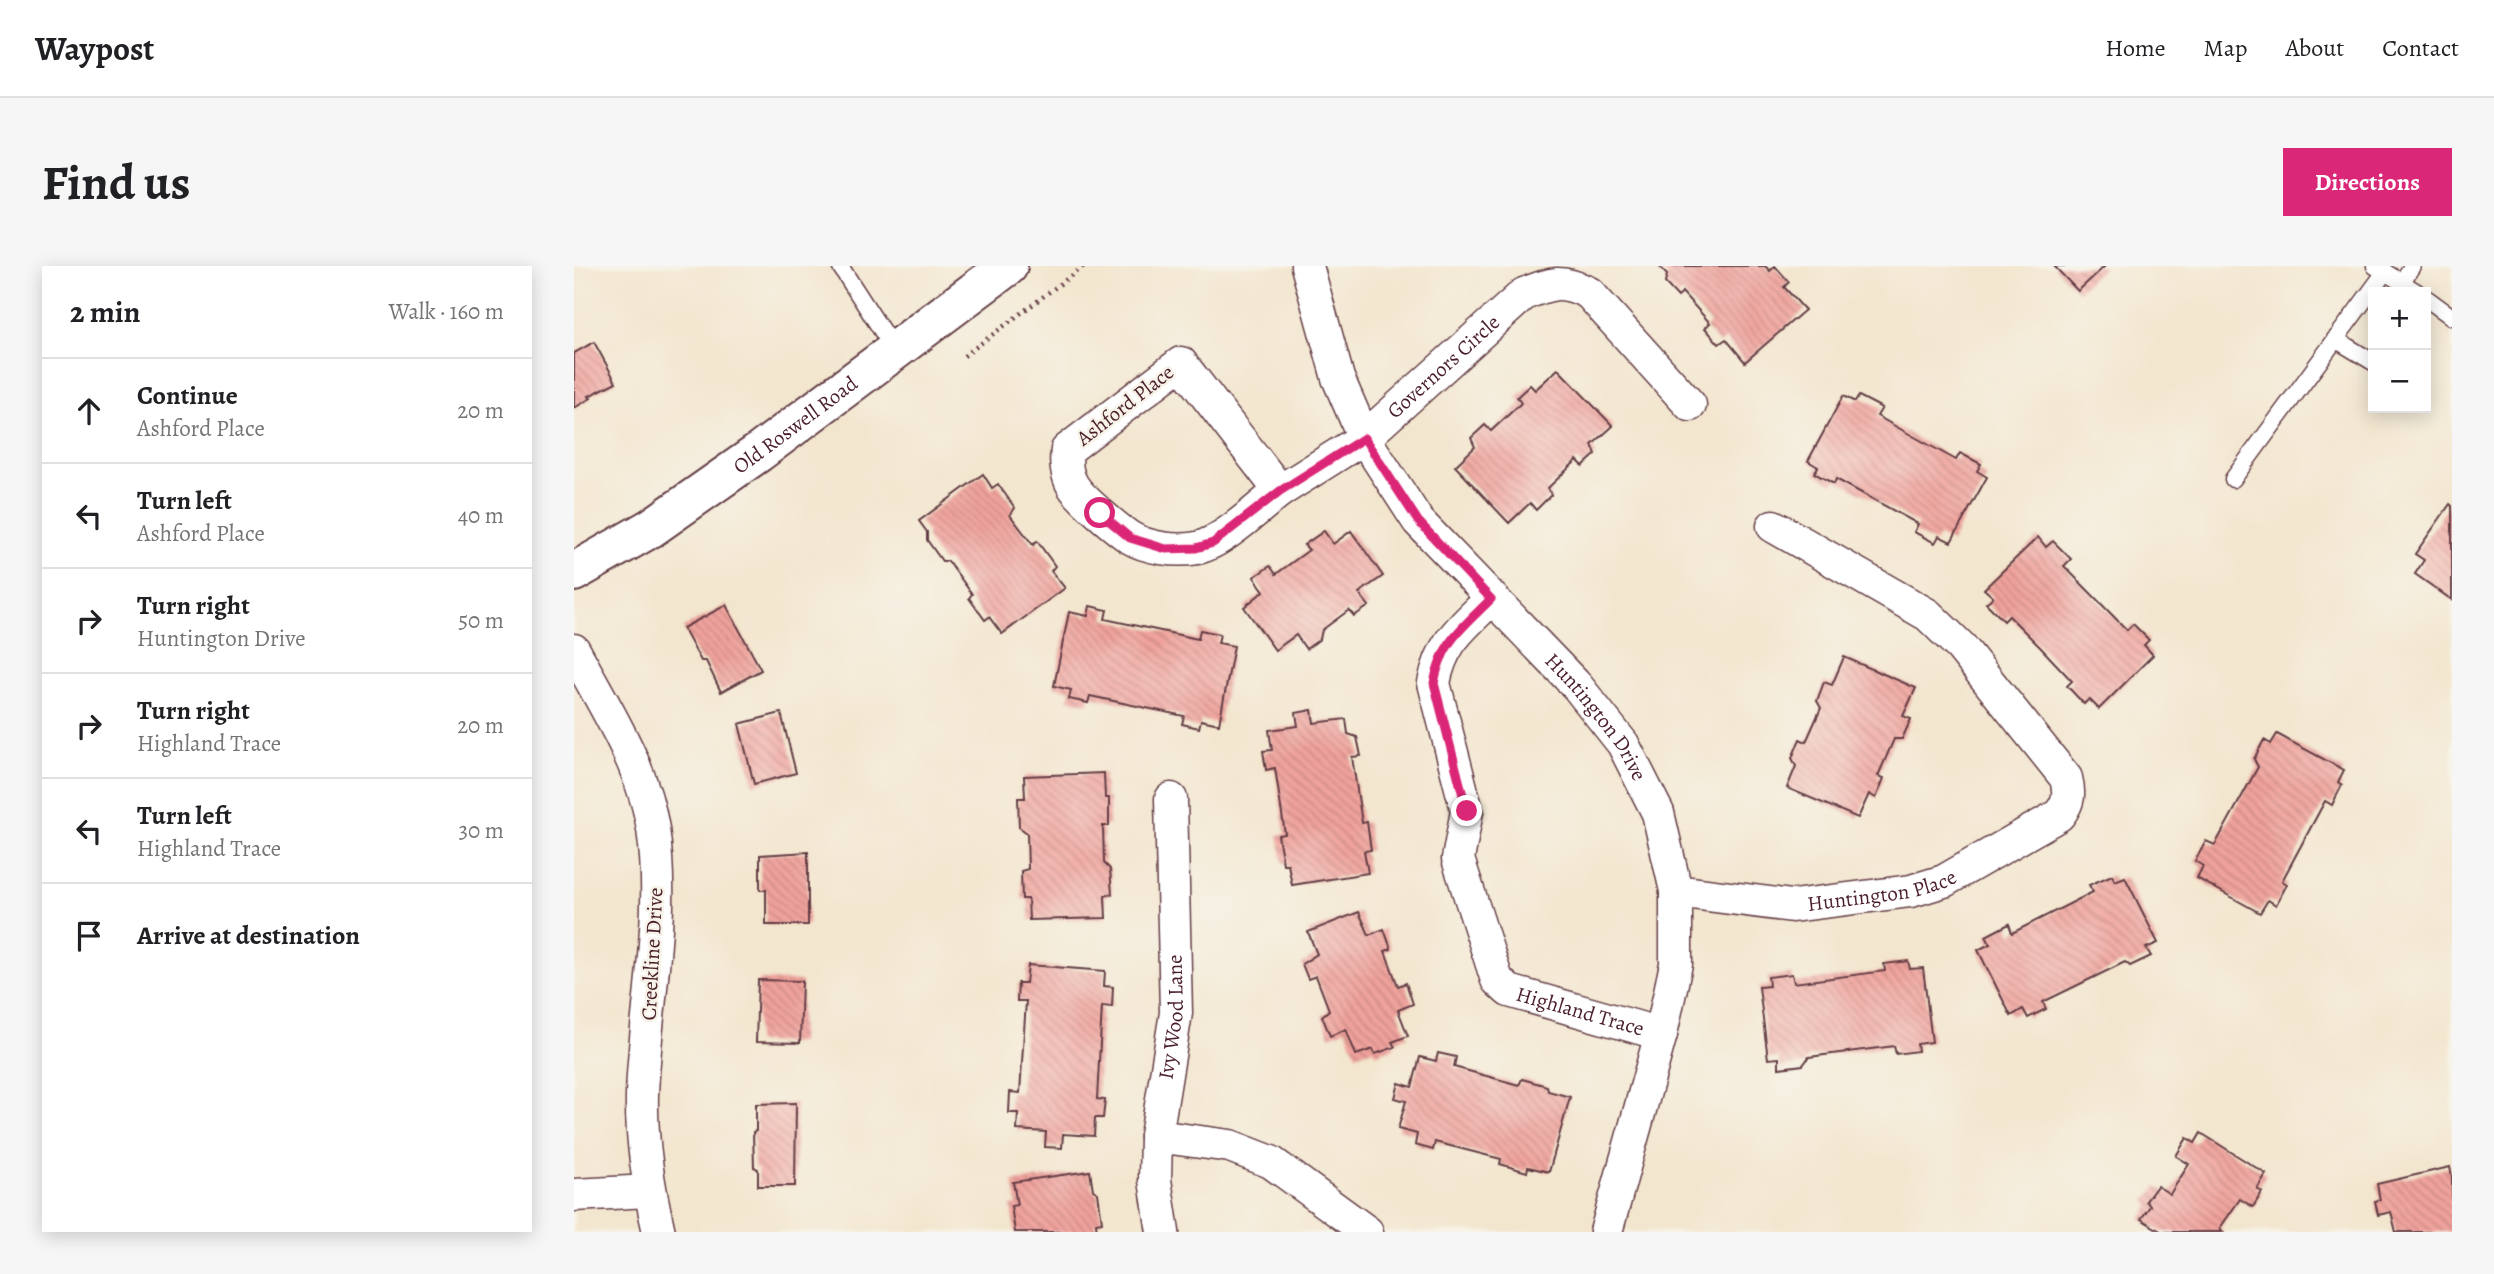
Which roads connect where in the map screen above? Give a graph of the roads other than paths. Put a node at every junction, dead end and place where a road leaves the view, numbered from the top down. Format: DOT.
graph roads {
  1 [pos="840,266"];
  2 [pos="1008,266"];
  3 [pos="1307,266"];
  4 [pos="2412,266"];
  5 [pos="2380,269"];
  6 [pos="1524,280"];
  7 [pos="2402,282"];
  8 [pos="2410,287"];
  9 [pos="2431,301"];
  10 [pos="2452,316"];
  11 [pos="2335,339"];
  12 [pos="895,351"];
  13 [pos="2368,359"];
  14 [pos="1689,405"];
  15 [pos="1364,438"];
  16 [pos="2232,479"];
  17 [pos="1280,491"];
  18 [pos="1773,526"];
  19 [pos="574,572"];
  20 [pos="1491,599"];
  21 [pos="574,650"];
  22 [pos="1171,799"];
  23 [pos="1676,891"];
  24 [pos="1661,1034"];
  25 [pos="1156,1136"];
  26 [pos="649,1191"];
  27 [pos="574,1195"];
  28 [pos="659,1232"];
  29 [pos="1163,1232"];
  30 [pos="1367,1232"];
  31 [pos="1606,1232"];
  1 -- 12 [label="lane"];
  2 -- 12 [label="street, Old Roswell Road"];
  3 -- 15 [label="street, Huntington Drive"];
  4 -- 7 [label="lane"];
  5 -- 7 [label="lane"];
  5 -- 11 [label="lane"];
  6 -- 14 [label="street"];
  6 -- 15 [label="street, Governors Circle"];
  7 -- 8 [label="lane"];
  9 -- 10 [label="lane"];
  11 -- 13 [label="lane"];
  11 -- 16 [label="lane"];
  12 -- 19 [label="street, Old Roswell Road"];
  15 -- 17 [label="street, Ashford Place"];
  15 -- 20 [label="street, Huntington Drive"];
  17 -- 17 [label="street, Ashford Place"];
  18 -- 23 [label="street, Huntington Place"];
  20 -- 23 [label="street, Huntington Drive"];
  20 -- 24 [label="street, Highland Trace"];
  21 -- 26 [label="street, Creekline Drive"];
  22 -- 25 [label="street, Ivy Wood Lane"];
  23 -- 24 [label="street, Huntington Drive"];
  24 -- 31 [label="street, Huntington Drive"];
  25 -- 29 [label="street, Ivy Wood Lane"];
  25 -- 30 [label="street"];
  26 -- 27 [label="street"];
  26 -- 28 [label="street, Creekline Drive"];
}
